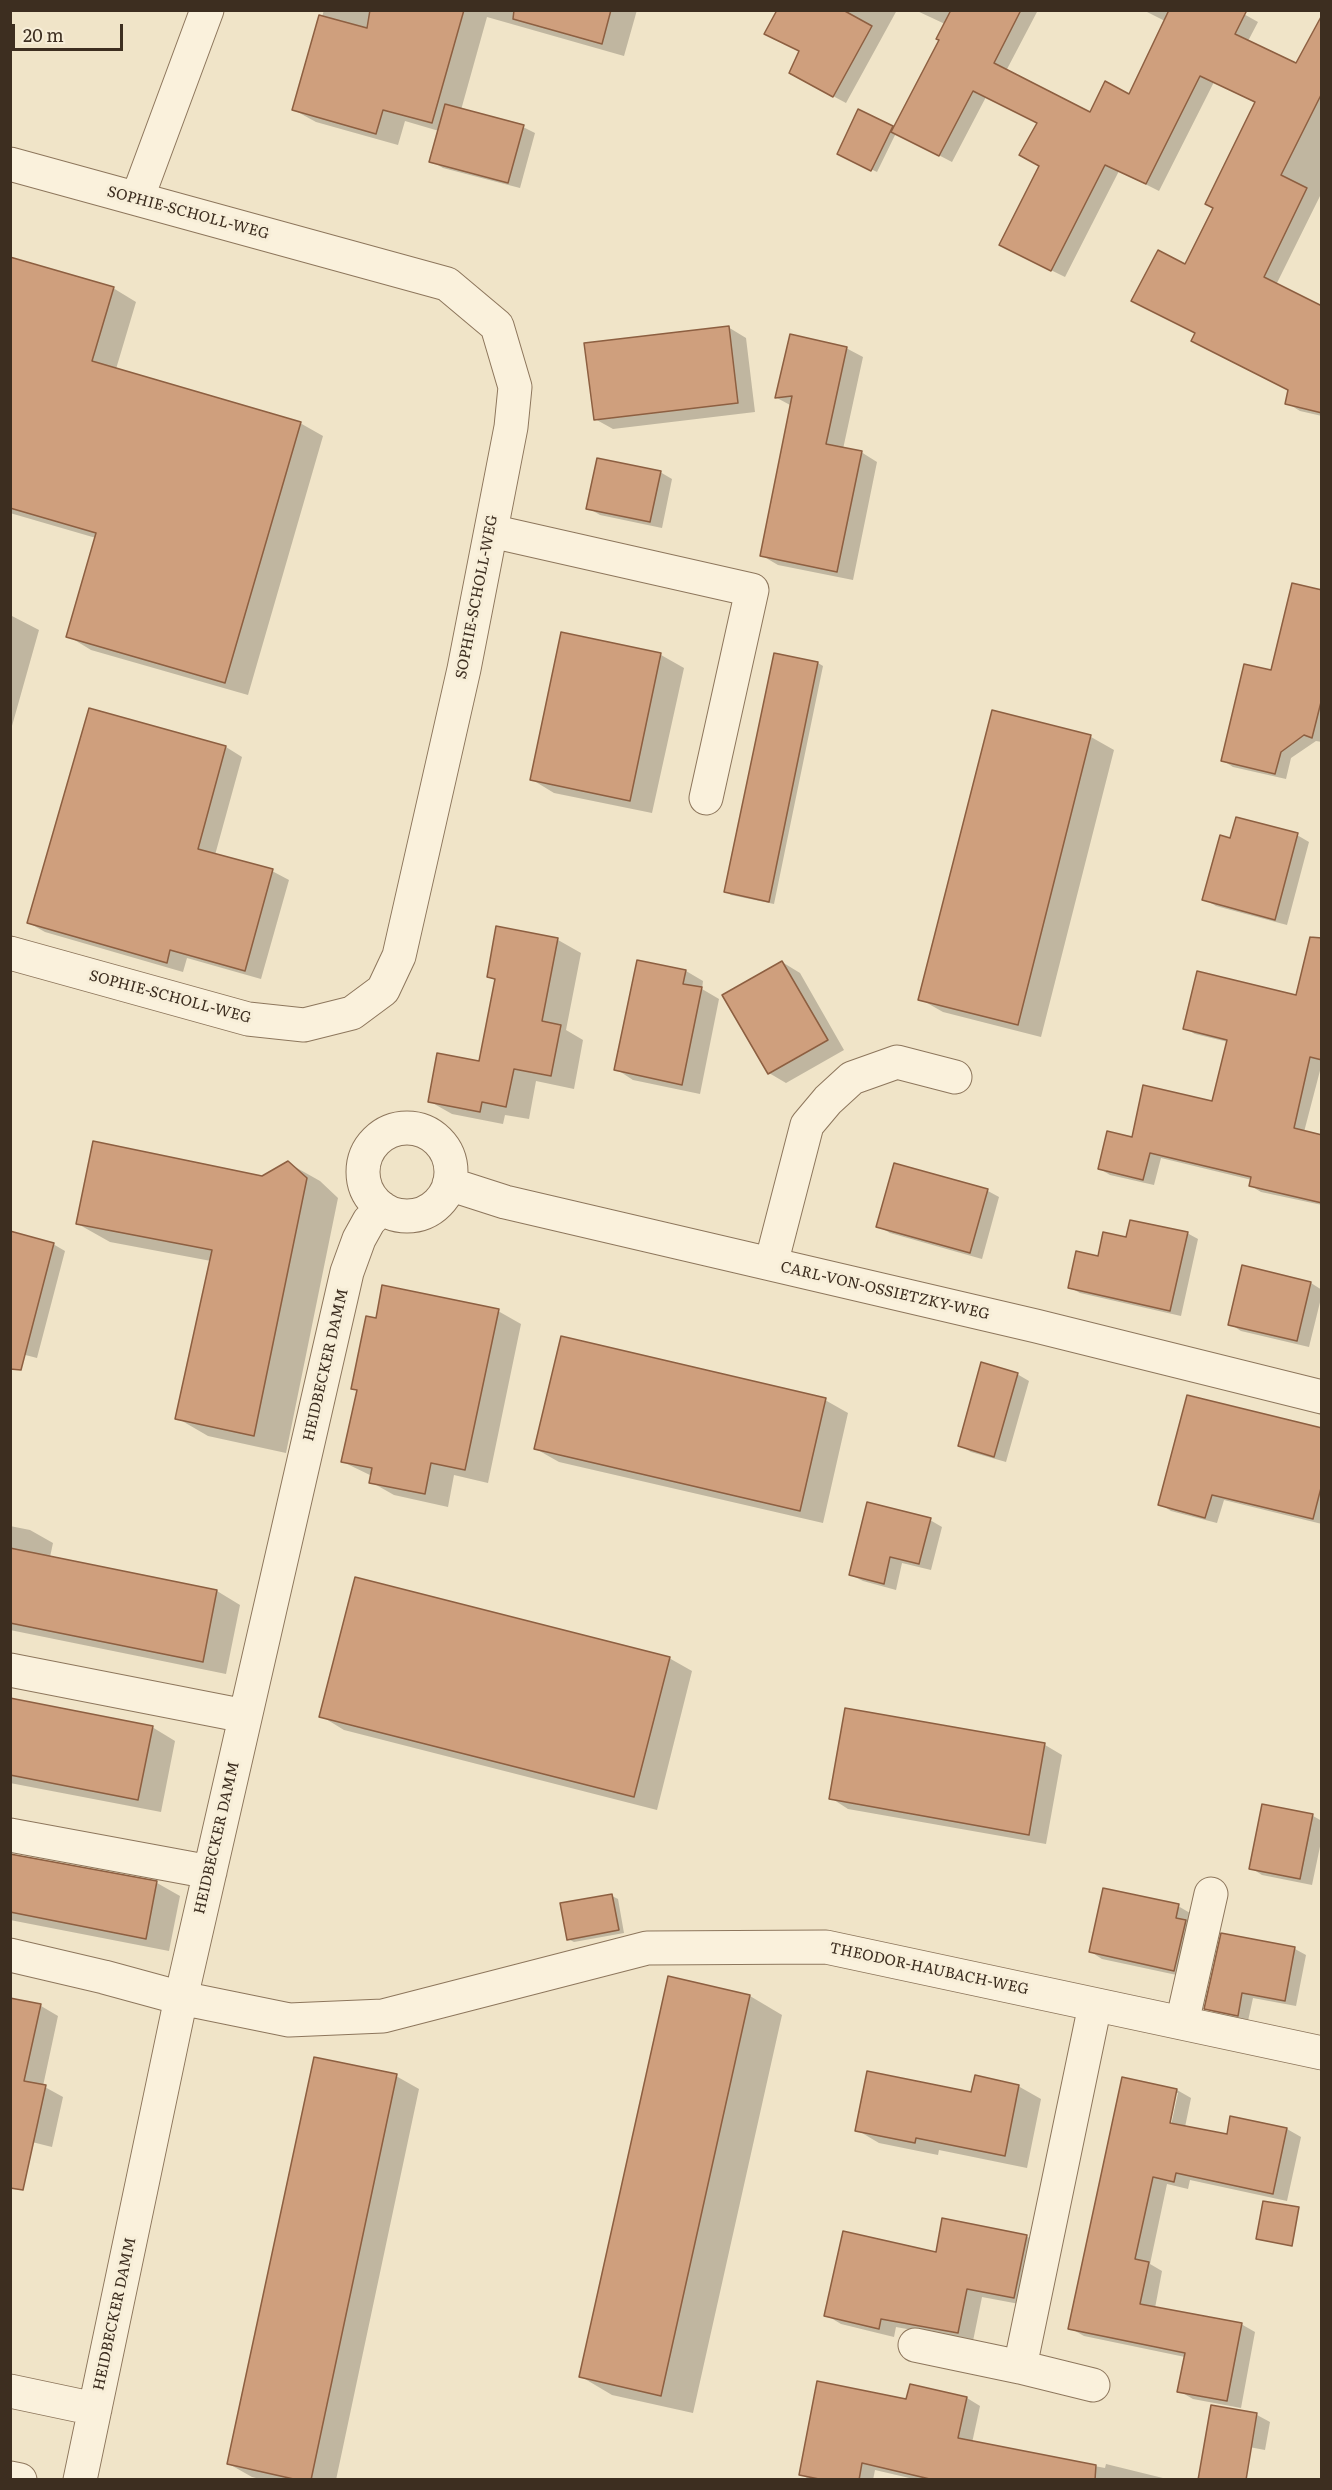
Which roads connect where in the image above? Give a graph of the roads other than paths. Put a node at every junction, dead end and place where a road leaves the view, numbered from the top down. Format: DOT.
graph roads {
  1 [pos="207,10"];
  2 [pos="10,164"];
  3 [pos="137,199"];
  4 [pos="490,531"];
  5 [pos="706,798"];
  6 [pos="10,953"];
  7 [pos="954,1077"];
  8 [pos="450,1184"];
  9 [pos="382,1208"];
  10 [pos="771,1264"];
  11 [pos="1322,1397"];
  12 [pos="10,1670"];
  13 [pos="245,1716"];
  14 [pos="10,1835"];
  15 [pos="210,1872"];
  16 [pos="1211,1893"];
  17 [pos="10,1955"];
  18 [pos="181,1998"];
  19 [pos="1095,2005"];
  20 [pos="1182,2023"];
  21 [pos="1322,2053"];
  22 [pos="915,2345"];
  23 [pos="1020,2367"];
  24 [pos="1093,2385"];
  25 [pos="10,2391"];
  26 [pos="95,2409"];
  27 [pos="10,2478"];
  28 [pos="20,2480"];
  29 [pos="80,2480"];
  1 -- 3 [label="street"];
  2 -- 3 [label="street, SOPHIE-SCHOLL-WEG"];
  3 -- 4 [label="street, SOPHIE-SCHOLL-WEG"];
  4 -- 5 [label="street"];
  4 -- 6 [label="street, SOPHIE-SCHOLL-WEG"];
  7 -- 10 [label="street"];
  8 -- 9 [label="street"];
  8 -- 9 [label="street"];
  8 -- 10 [label="street, CARL-VON-OSSIETZKY-WEG"];
  9 -- 13 [label="street, HEIDBECKER DAMM"];
  10 -- 11 [label="street, CARL-VON-OSSIETZKY-WEG"];
  12 -- 13 [label="street"];
  13 -- 15 [label="street, HEIDBECKER DAMM"];
  14 -- 15 [label="street"];
  15 -- 18 [label="street, HEIDBECKER DAMM"];
  16 -- 20 [label="street"];
  17 -- 18 [label="street, THEODOR-HAUBACH-WEG"];
  18 -- 19 [label="street, THEODOR-HAUBACH-WEG"];
  18 -- 26 [label="street, HEIDBECKER DAMM"];
  19 -- 20 [label="street, THEODOR-HAUBACH-WEG"];
  19 -- 23 [label="street"];
  20 -- 21 [label="street, THEODOR-HAUBACH-WEG"];
  22 -- 23 [label="street"];
  23 -- 24 [label="street"];
  25 -- 26 [label="street"];
  26 -- 29 [label="street, HEIDBECKER DAMM"];
  27 -- 28 [label="street"];
}
